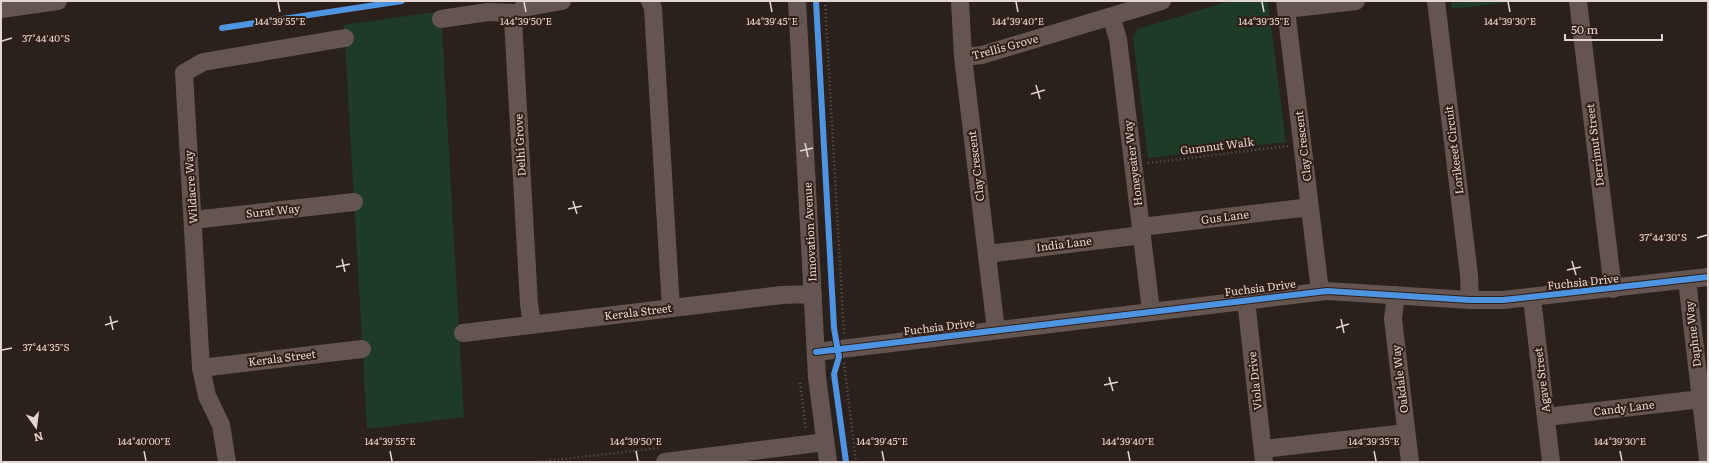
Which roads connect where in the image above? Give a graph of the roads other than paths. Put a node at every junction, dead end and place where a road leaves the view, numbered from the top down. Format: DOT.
graph roads {
  1 [pos="58,1"];
  2 [pos="562,1"];
  3 [pos="650,1"];
  4 [pos="797,1"];
  5 [pos="960,1"];
  6 [pos="1162,1"];
  7 [pos="1356,1"];
  8 [pos="1436,1"];
  9 [pos="1578,1"];
  10 [pos="1286,5"];
  11 [pos="1,9"];
  12 [pos="517,13"];
  13 [pos="1112,16"];
  14 [pos="441,19"];
  15 [pos="345,38"];
  16 [pos="963,58"];
  17 [pos="354,202"];
  18 [pos="1310,207"];
  19 [pos="193,220"];
  20 [pos="1141,231"];
  21 [pos="987,254"];
  22 [pos="1708,277"];
  23 [pos="1687,280"];
  24 [pos="1612,289"];
  25 [pos="1320,291"];
  26 [pos="813,294"];
  27 [pos="1396,295"];
  28 [pos="1532,298"];
  29 [pos="1246,300"];
  30 [pos="1470,300"];
  31 [pos="671,308"];
  32 [pos="1151,311"];
  33 [pos="532,325"];
  34 [pos="996,330"];
  35 [pos="463,333"];
  36 [pos="362,349"];
  37 [pos="816,352"];
  38 [pos="202,368"];
  39 [pos="1701,399"];
  40 [pos="1546,417"];
  41 [pos="1406,433"];
  42 [pos="826,442"];
  43 [pos="1264,456"];
  44 [pos="1708,460"];
  45 [pos="227,462"];
  46 [pos="665,462"];
  47 [pos="828,462"];
  48 [pos="1410,462"];
  49 [pos="1551,462"];
  1 -- 11 [label="street"];
  2 -- 12 [label="street"];
  3 -- 31 [label="street"];
  4 -- 26 [label="street, Innovation Avenue"];
  5 -- 16 [label="street, Clay Crescent"];
  6 -- 13 [label="street, Trellis Grove"];
  7 -- 10 [label="street"];
  8 -- 30 [label="street, Lorikeeet Circuit"];
  9 -- 24 [label="street, Derrimut Street"];
  10 -- 18 [label="street, Clay Crescent"];
  12 -- 14 [label="street"];
  12 -- 33 [label="street, Delhi Grove"];
  13 -- 16 [label="street, Trellis Grove"];
  13 -- 20 [label="street, Honeyeater Way"];
  15 -- 19 [label="street, Wildacre Way"];
  16 -- 21 [label="street, Clay Crescent"];
  17 -- 19 [label="street, Surat Way"];
  18 -- 20 [label="street, Gus Lane"];
  18 -- 25 [label="street, Clay Crescent"];
  19 -- 38 [label="street, Wildacre Way"];
  20 -- 21 [label="street, India Lane"];
  20 -- 32 [label="street, Honeyeater Way"];
  21 -- 34 [label="street, Clay Crescent"];
  22 -- 23 [label="street, Fuchsia Drive"];
  23 -- 24 [label="street, Fuchsia Drive"];
  23 -- 39 [label="street, Daphne Way"];
  24 -- 28 [label="street, Fuchsia Drive"];
  25 -- 27 [label="street, Fuchsia Drive"];
  25 -- 29 [label="street, Fuchsia Drive"];
  26 -- 31 [label="street, Kerala Street"];
  26 -- 37 [label="street, Innovation Avenue"];
  27 -- 30 [label="street, Fuchsia Drive"];
  27 -- 41 [label="street, Oakdale Way"];
  28 -- 30 [label="street, Fuchsia Drive"];
  28 -- 40 [label="street, Agave Street"];
  29 -- 32 [label="street, Fuchsia Drive"];
  29 -- 43 [label="street, Viola Drive"];
  31 -- 33 [label="street, Kerala Street"];
  32 -- 34 [label="street, Fuchsia Drive"];
  33 -- 35 [label="street, Kerala Street"];
  34 -- 37 [label="street, Fuchsia Drive"];
  36 -- 38 [label="street, Kerala Street"];
  37 -- 42 [label="street, Innovation Avenue"];
  38 -- 45 [label="street, Wildacre Way"];
  39 -- 40 [label="street, Candy Lane"];
  39 -- 44 [label="street, Daphne Way"];
  40 -- 49 [label="street, Agave Street"];
  41 -- 43 [label="street"];
  41 -- 48 [label="street, Oakdale Way"];
  42 -- 46 [label="street"];
  42 -- 47 [label="street, Innovation Avenue"];
}
